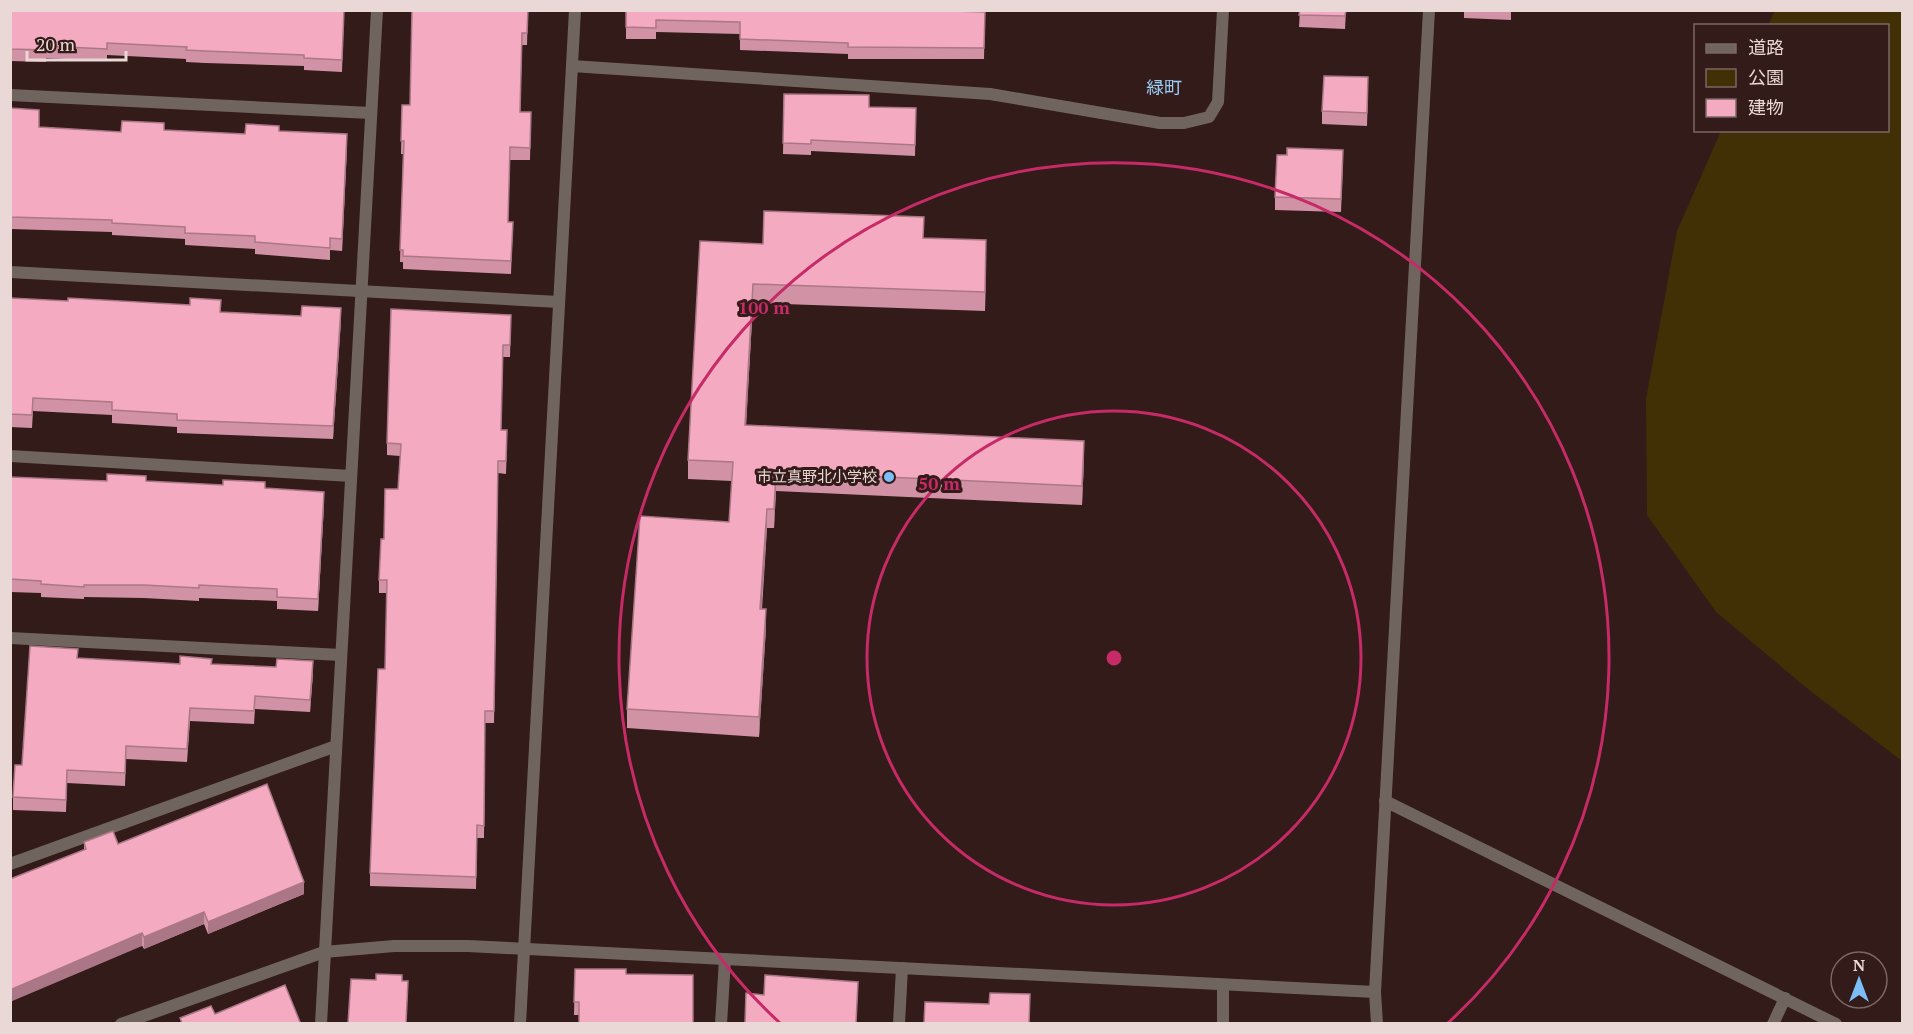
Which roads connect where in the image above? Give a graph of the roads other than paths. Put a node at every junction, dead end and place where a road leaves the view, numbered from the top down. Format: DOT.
graph roads {
  1 [pos="377,10"];
  2 [pos="575,10"];
  3 [pos="1223,10"];
  4 [pos="1429,10"];
  5 [pos="573,66"];
  6 [pos="10,95"];
  7 [pos="371,113"];
  8 [pos="10,272"];
  9 [pos="361,291"];
  10 [pos="559,302"];
  11 [pos="10,456"];
  12 [pos="351,476"];
  13 [pos="10,638"];
  14 [pos="341,655"];
  15 [pos="336,746"];
  16 [pos="1385,801"];
  17 [pos="10,864"];
  18 [pos="524,948"];
  19 [pos="324,952"];
  20 [pos="725,959"];
  21 [pos="902,968"];
  22 [pos="1223,985"];
  23 [pos="1375,992"];
  24 [pos="1785,998"];
  25 [pos="121,1023"];
  26 [pos="321,1023"];
  27 [pos="520,1023"];
  28 [pos="721,1023"];
  29 [pos="899,1023"];
  30 [pos="1223,1023"];
  31 [pos="1377,1023"];
  32 [pos="1773,1023"];
  33 [pos="1836,1023"];
  1 -- 7 [label="street"];
  2 -- 5 [label="street"];
  3 -- 5 [label="street"];
  4 -- 16 [label="street"];
  5 -- 10 [label="street"];
  6 -- 7 [label="street"];
  7 -- 9 [label="street"];
  8 -- 9 [label="street"];
  9 -- 10 [label="street"];
  9 -- 12 [label="street"];
  10 -- 18 [label="street"];
  11 -- 12 [label="street"];
  12 -- 14 [label="street"];
  13 -- 14 [label="street"];
  14 -- 15 [label="street"];
  15 -- 17 [label="street"];
  15 -- 19 [label="street"];
  16 -- 23 [label="street"];
  16 -- 24 [label="street"];
  18 -- 19 [label="street"];
  18 -- 20 [label="street"];
  18 -- 27 [label="street"];
  19 -- 25 [label="street"];
  19 -- 26 [label="street"];
  20 -- 21 [label="street"];
  20 -- 28 [label="street"];
  21 -- 22 [label="street"];
  21 -- 29 [label="street"];
  22 -- 23 [label="street"];
  22 -- 30 [label="street"];
  23 -- 31 [label="street"];
  24 -- 32 [label="street"];
  24 -- 33 [label="street"];
}
